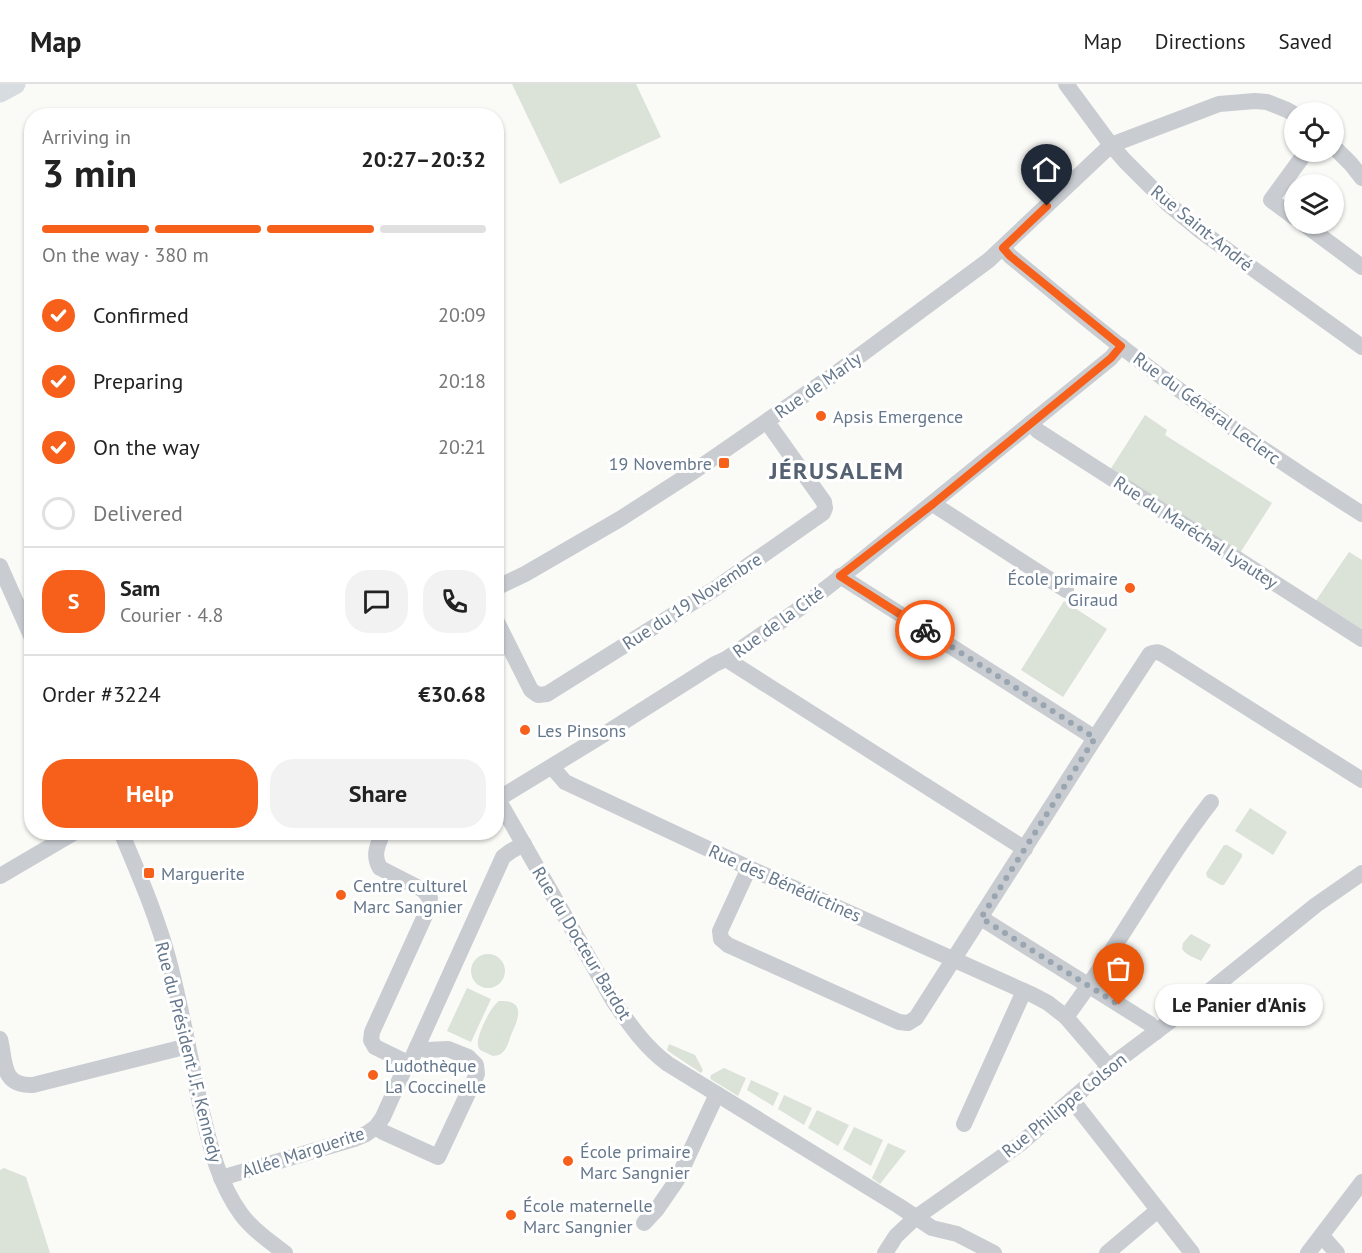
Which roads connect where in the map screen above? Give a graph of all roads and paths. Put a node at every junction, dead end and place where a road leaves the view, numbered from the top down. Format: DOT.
graph roads {
  1 [pos="1066,84"];
  2 [pos="1284,109"];
  3 [pos="1111,145"];
  4 [pos="1344,157"];
  5 [pos="1362,178"];
  6 [pos="1284,182"];
  7 [pos="1284,210"];
  8 [pos="1317,234"];
  9 [pos="1003,248"];
  10 [pos="1362,267"];
  11 [pos="1121,346"];
  12 [pos="1362,347"];
  13 [pos="766,422"];
  14 [pos="1031,423"];
  15 [pos="933,504"];
  16 [pos="1362,514"];
  17 [pos="0,566"];
  18 [pos="840,576"];
  19 [pos="504,584"];
  20 [pos="1066,590"];
  21 [pos="24,620"];
  22 [pos="504,636"];
  23 [pos="1362,639"];
  24 [pos="726,659"];
  25 [pos="1095,738"];
  26 [pos="552,767"];
  27 [pos="1362,780"];
  28 [pos="504,794"];
  29 [pos="1211,802"];
  30 [pos="504,810"];
  31 [pos="61,840"];
  32 [pos="124,840"];
  33 [pos="380,840"];
  34 [pos="524,844"];
  35 [pos="1025,849"];
  36 [pos="749,868"];
  37 [pos="1362,873"];
  38 [pos="0,876"];
  39 [pos="981,918"];
  40 [pos="955,958"];
  41 [pos="1089,986"];
  42 [pos="1024,991"];
  43 [pos="1066,1017"];
  44 [pos="1156,1032"];
  45 [pos="0,1039"];
  46 [pos="188,1046"];
  47 [pos="417,1047"];
  48 [pos="408,1063"];
  49 [pos="1109,1067"];
  50 [pos="717,1094"];
  51 [pos="1072,1100"];
  52 [pos="964,1124"];
  53 [pos="376,1127"];
  54 [pos="221,1178"];
  55 [pos="1362,1182"];
  56 [pos="1158,1210"];
  57 [pos="915,1218"];
  58 [pos="644,1223"];
  59 [pos="1322,1236"];
  60 [pos="285,1253"];
  61 [pos="885,1253"];
  62 [pos="994,1253"];
  63 [pos="1107,1253"];
  64 [pos="1192,1253"];
  65 [pos="1308,1253"];
  66 [pos="1337,1253"];
  1 -- 3 [label="street, Rue Saint-André"];
  2 -- 3 [label="street"];
  3 -- 9 [label="street, Rue de Marly"];
  3 -- 12 [label="street, Rue Saint-André"];
  4 -- 5 [label="street"];
  6 -- 7 [label="street"];
  8 -- 10 [label="street"];
  9 -- 11 [label="street, Rue du Général Leclerc"];
  9 -- 13 [label="street, Rue de Marly"];
  11 -- 14 [label="street, Rue de la Cité"];
  11 -- 16 [label="street, Rue du Général Leclerc"];
  13 -- 19 [label="street, Rue de Marly"];
  13 -- 22 [label="street, Rue du 19 Novembre"];
  14 -- 15 [label="street, Rue de la Cité"];
  14 -- 23 [label="street, Rue du Maréchal Lyautey"];
  15 -- 18 [label="street, Rue de la Cité"];
  15 -- 20 [label="street"];
  17 -- 21 [label="street"];
  18 -- 24 [label="street, Rue de la Cité"];
  18 -- 25 [label="street"];
  24 -- 26 [label="street, Rue de la Cité"];
  24 -- 35 [label="street"];
  25 -- 27 [label="street"];
  25 -- 35 [label="street"];
  26 -- 28 [label="street, Rue de la Cité"];
  26 -- 36 [label="street, Rue des Bénédictines"];
  29 -- 41 [label="street"];
  30 -- 34 [label="street, Rue du Docteur Bardot"];
  31 -- 38 [label="street"];
  32 -- 46 [label="street, Rue du Président J.F. Kennedy"];
  33 -- 48 [label="street"];
  34 -- 47 [label="street, Allée Marguerite"];
  34 -- 50 [label="street, Rue du Docteur Bardot"];
  35 -- 39 [label="street"];
  36 -- 40 [label="street, Rue des Bénédictines"];
  36 -- 40 [label="street"];
  37 -- 44 [label="street, Rue Philippe Colson"];
  39 -- 40 [label="street"];
  39 -- 41 [label="street"];
  40 -- 42 [label="street, Rue des Bénédictines"];
  41 -- 43 [label="street"];
  41 -- 44 [label="street"];
  42 -- 43 [label="street, Rue des Bénédictines"];
  42 -- 52 [label="street"];
  43 -- 49 [label="street, Rue des Bénédictines"];
  44 -- 49 [label="street, Rue Philippe Colson"];
  45 -- 46 [label="street"];
  46 -- 54 [label="street, Rue du Président J.F. Kennedy"];
  47 -- 48 [label="street, Allée Marguerite"];
  47 -- 53 [label="street"];
  48 -- 53 [label="street, Allée Marguerite"];
  49 -- 51 [label="street, Rue Philippe Colson"];
  50 -- 57 [label="street, Rue du Docteur Bardot"];
  50 -- 58 [label="street"];
  51 -- 56 [label="street"];
  51 -- 57 [label="street, Rue Philippe Colson"];
  53 -- 54 [label="street, Allée Marguerite"];
  54 -- 60 [label="street, Rue du Président J.F. Kennedy"];
  55 -- 59 [label="street"];
  56 -- 63 [label="street"];
  56 -- 64 [label="street"];
  57 -- 61 [label="street, Rue Philippe Colson"];
  57 -- 62 [label="street, Rue du Docteur Bardot"];
  59 -- 65 [label="street"];
  59 -- 66 [label="street"];
}
